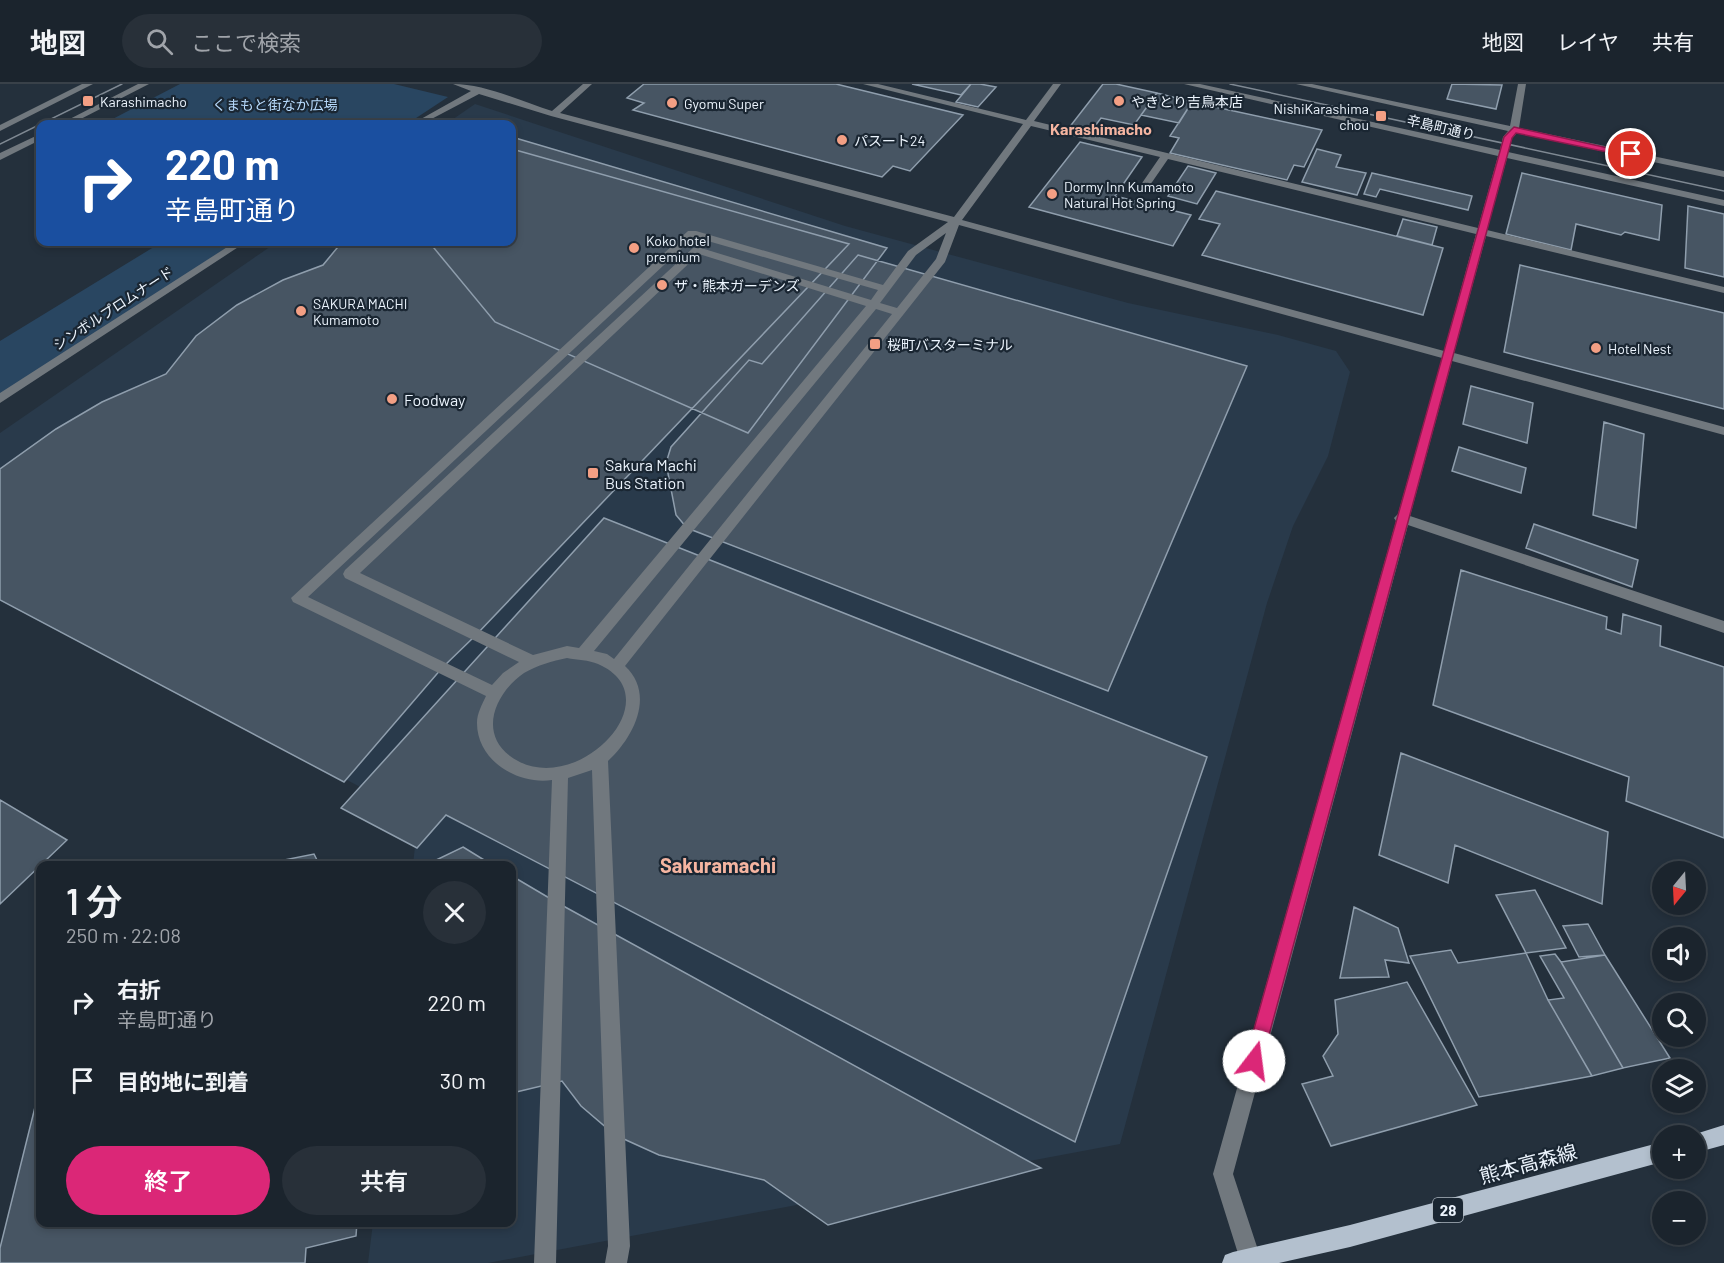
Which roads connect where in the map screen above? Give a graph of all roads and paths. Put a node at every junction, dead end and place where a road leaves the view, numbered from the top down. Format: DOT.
graph roads {
  1 [pos="89,84"];
  2 [pos="145,84"];
  3 [pos="457,84"];
  4 [pos="588,84"];
  5 [pos="867,84"];
  6 [pos="1057,84"];
  7 [pos="1188,84"];
  8 [pos="1300,84"];
  9 [pos="1522,84"];
  10 [pos="479,90"];
  11 [pos="554,114"];
  12 [pos="73,120"];
  13 [pos="423,120"];
  14 [pos="1028,123"];
  15 [pos="0,128"];
  16 [pos="1514,130"];
  17 [pos="36,139"];
  18 [pos="1504,155"];
  19 [pos="1165,156"];
  20 [pos="0,157"];
  21 [pos="1724,174"];
  22 [pos="1145,186"];
  23 [pos="1724,203"];
  24 [pos="956,221"];
  25 [pos="1482,232"];
  26 [pos="235,246"];
  27 [pos="885,289"];
  28 [pos="1724,290"];
  29 [pos="873,305"];
  30 [pos="900,313"];
  31 [pos="1446,355"];
  32 [pos="0,399"];
  33 [pos="1724,431"];
  34 [pos="1401,518"];
  35 [pos="1724,627"];
  36 [pos="584,652"];
  37 [pos="531,661"];
  38 [pos="617,666"];
  39 [pos="494,693"];
  40 [pos="600,759"];
  41 [pos="560,774"];
  42 [pos="1724,1135"];
  43 [pos="1706,1140"];
  44 [pos="1652,1155"];
  45 [pos="1241,1261"];
  46 [pos="545,1263"];
  47 [pos="616,1263"];
  1 -- 15 [label="street"];
  2 -- 12 [label="street"];
  3 -- 10 [label="street"];
  4 -- 11 [label="street"];
  5 -- 14 [label="street"];
  6 -- 14 [label="street"];
  7 -- 18 [label="street, 辛島町通り"];
  8 -- 16 [label="street, 辛島町通り"];
  9 -- 16 [label="street"];
  10 -- 11 [label="street"];
  10 -- 13 [label="street"];
  11 -- 24 [label="street"];
  14 -- 19 [label="street"];
  14 -- 24 [label="street"];
  16 -- 18 [label="street"];
  16 -- 21 [label="street, 辛島町通り"];
  17 -- 20 [label="street"];
  18 -- 23 [label="street, 辛島町通り"];
  18 -- 25 [label="street"];
  19 -- 22 [label="street"];
  19 -- 25 [label="street"];
  24 -- 27 [label="street"];
  24 -- 30 [label="street"];
  24 -- 31 [label="street"];
  25 -- 28 [label="street"];
  25 -- 31 [label="street"];
  26 -- 32 [label="street, シンボルプロムナード"];
  27 -- 29 [label="street"];
  27 -- 39 [label="street"];
  29 -- 30 [label="street"];
  29 -- 36 [label="street"];
  29 -- 37 [label="street"];
  30 -- 38 [label="street"];
  31 -- 33 [label="street"];
  31 -- 34 [label="street"];
  34 -- 35 [label="street"];
  34 -- 45 [label="street"];
  36 -- 37 [label="street"];
  36 -- 38 [label="street"];
  37 -- 39 [label="street"];
  38 -- 40 [label="street"];
  39 -- 41 [label="street"];
  40 -- 41 [label="street"];
  40 -- 47 [label="street"];
  41 -- 46 [label="street"];
  42 -- 43 [label="main road"];
  44 -- 45 [label="main road, 熊本高森線 / 28"];
}
